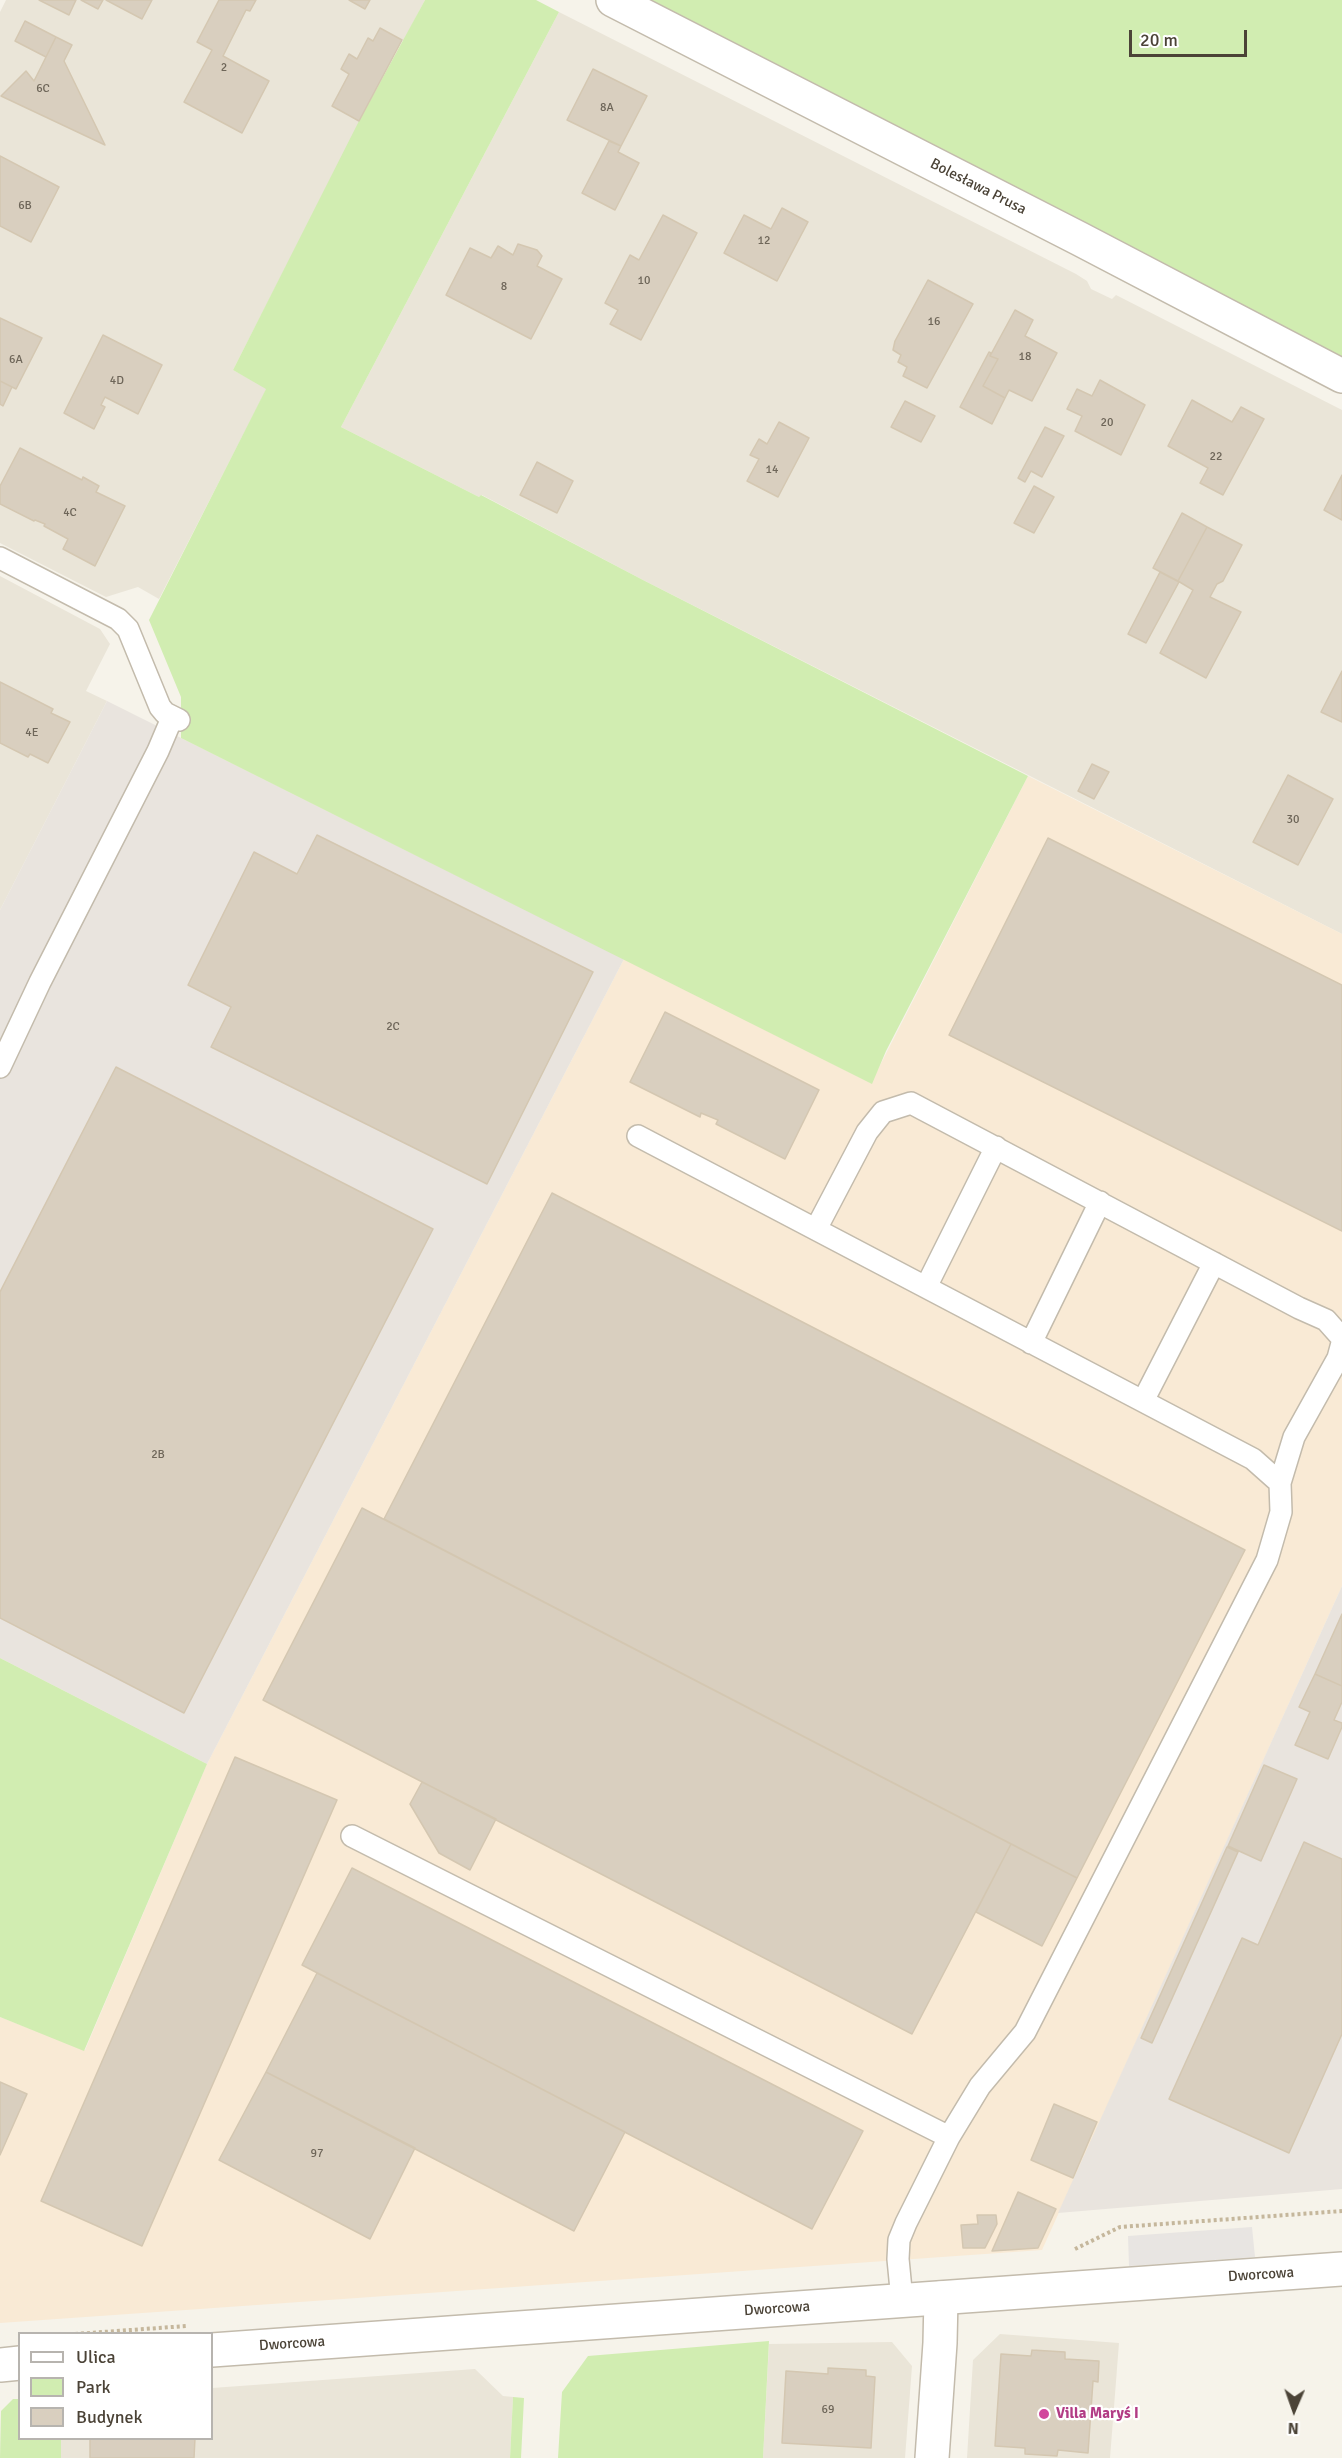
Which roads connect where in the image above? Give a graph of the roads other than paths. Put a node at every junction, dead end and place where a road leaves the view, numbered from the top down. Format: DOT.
graph roads {
  1 [pos="613,0"];
  2 [pos="1342,376"];
  3 [pos="0,558"];
  4 [pos="0,1067"];
  5 [pos="638,1136"];
  6 [pos="996,1147"];
  7 [pos="1100,1202"];
  8 [pos="816,1229"];
  9 [pos="1214,1263"];
  10 [pos="926,1287"];
  11 [pos="1342,1338"];
  12 [pos="1031,1342"];
  13 [pos="1342,1343"];
  14 [pos="1143,1401"];
  15 [pos="1280,1483"];
  16 [pos="352,1836"];
  17 [pos="950,2137"];
  18 [pos="1342,2269"];
  19 [pos="941,2298"];
  20 [pos="902,2300"];
  21 [pos="213,2350"];
  22 [pos="18,2363"];
  23 [pos="0,2365"];
  24 [pos="932,2458"];
  1 -- 2 [label="street, Bolesława Prusa"];
  3 -- 4 [label="lane"];
  5 -- 8 [label="lane"];
  6 -- 7 [label="lane"];
  6 -- 8 [label="lane"];
  6 -- 10 [label="lane"];
  7 -- 9 [label="lane"];
  7 -- 12 [label="lane"];
  8 -- 10 [label="lane"];
  9 -- 11 [label="lane"];
  9 -- 14 [label="lane"];
  10 -- 12 [label="lane"];
  12 -- 14 [label="lane"];
  13 -- 15 [label="lane"];
  14 -- 15 [label="lane"];
  15 -- 17 [label="lane"];
  16 -- 17 [label="lane"];
  17 -- 20 [label="lane"];
  18 -- 19 [label="street, Dworcowa"];
  19 -- 20 [label="street, Dworcowa"];
  19 -- 24 [label="street"];
  20 -- 21 [label="street, Dworcowa"];
  22 -- 23 [label="street"];
}
